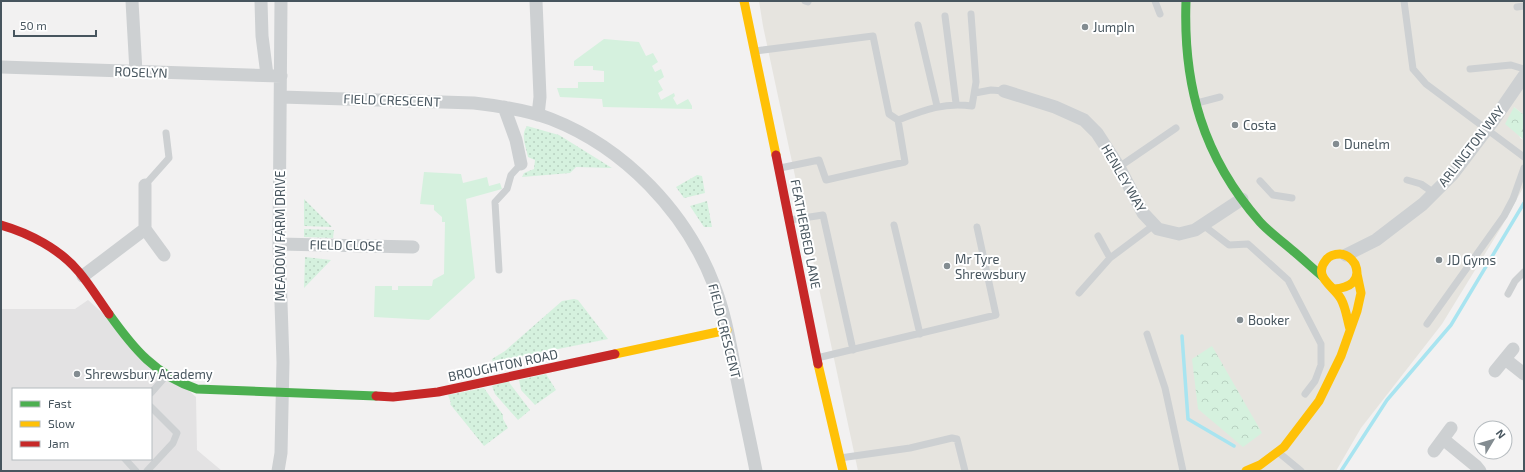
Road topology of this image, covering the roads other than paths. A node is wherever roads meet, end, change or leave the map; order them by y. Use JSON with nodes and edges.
{"nodes":[{"id":1,"x":132,"y":1,"type":"edge"},
{"id":2,"x":261,"y":1,"type":"edge"},
{"id":3,"x":281,"y":1,"type":"edge"},
{"id":4,"x":536,"y":1,"type":"edge"},
{"id":5,"x":744,"y":1,"type":"edge"},
{"id":6,"x":1155,"y":1,"type":"edge"},
{"id":7,"x":1186,"y":1,"type":"edge"},
{"id":8,"x":1404,"y":1,"type":"edge"},
{"id":9,"x":971,"y":14,"type":"dead end"},
{"id":10,"x":1160,"y":14,"type":"dead end"},
{"id":11,"x":946,"y":16,"type":"dead end"},
{"id":12,"x":918,"y":25,"type":"dead end"},
{"id":13,"x":755,"y":51,"type":"junction"},
{"id":14,"x":1,"y":67,"type":"edge"},
{"id":15,"x":1470,"y":69,"type":"dead end"},
{"id":16,"x":1524,"y":69,"type":"edge"},
{"id":17,"x":136,"y":72,"type":"junction"},
{"id":18,"x":267,"y":75,"type":"junction"},
{"id":19,"x":281,"y":76,"type":"junction"},
{"id":20,"x":1524,"y":76,"type":"edge"},
{"id":21,"x":1004,"y":91,"type":"joint"},
{"id":22,"x":975,"y":93,"type":"junction"},
{"id":23,"x":280,"y":97,"type":"junction"},
{"id":24,"x":1220,"y":97,"type":"dead end"},
{"id":25,"x":956,"y":103,"type":"junction"},
{"id":26,"x":1194,"y":104,"type":"junction"},
{"id":27,"x":937,"y":106,"type":"junction"},
{"id":28,"x":504,"y":107,"type":"junction"},
{"id":29,"x":534,"y":114,"type":"junction"},
{"id":30,"x":898,"y":120,"type":"junction"},
{"id":31,"x":1176,"y":128,"type":"dead end"},
{"id":32,"x":512,"y":129,"type":"junction"},
{"id":33,"x":1486,"y":130,"type":"junction"},
{"id":34,"x":166,"y":133,"type":"dead end"},
{"id":35,"x":1524,"y":157,"type":"edge"},
{"id":36,"x":521,"y":164,"type":"joint"},
{"id":37,"x":1119,"y":167,"type":"junction"},
{"id":38,"x":780,"y":168,"type":"junction"},
{"id":39,"x":1524,"y":168,"type":"edge"},
{"id":40,"x":1408,"y":180,"type":"dead end"},
{"id":41,"x":1260,"y":181,"type":"dead end"},
{"id":42,"x":145,"y":185,"type":"joint"},
{"id":43,"x":1434,"y":193,"type":"junction"},
{"id":44,"x":1292,"y":198,"type":"dead end"},
{"id":45,"x":1242,"y":199,"type":"junction"},
{"id":46,"x":790,"y":220,"type":"junction"},
{"id":47,"x":1,"y":225,"type":"edge"},
{"id":48,"x":894,"y":225,"type":"dead end"},
{"id":49,"x":1154,"y":225,"type":"junction"},
{"id":50,"x":1203,"y":225,"type":"junction"},
{"id":51,"x":977,"y":227,"type":"dead end"},
{"id":52,"x":145,"y":229,"type":"junction"},
{"id":53,"x":1098,"y":236,"type":"dead end"},
{"id":54,"x":1376,"y":240,"type":"junction"},
{"id":55,"x":279,"y":244,"type":"junction"},
{"id":56,"x":413,"y":247,"type":"dead end"},
{"id":57,"x":1288,"y":247,"type":"junction"},
{"id":58,"x":164,"y":255,"type":"dead end"},
{"id":59,"x":1346,"y":255,"type":"junction"},
{"id":60,"x":1110,"y":258,"type":"junction"},
{"id":61,"x":1328,"y":258,"type":"junction"},
{"id":62,"x":499,"y":270,"type":"dead end"},
{"id":63,"x":1357,"y":270,"type":"junction"},
{"id":64,"x":1524,"y":272,"type":"edge"},
{"id":65,"x":83,"y":276,"type":"junction"},
{"id":66,"x":1322,"y":276,"type":"junction"},
{"id":67,"x":1334,"y":289,"type":"junction"},
{"id":68,"x":1079,"y":293,"type":"dead end"},
{"id":69,"x":1508,"y":294,"type":"dead end"},
{"id":70,"x":1427,"y":324,"type":"dead end"},
{"id":71,"x":1350,"y":329,"type":"junction"},
{"id":72,"x":727,"y":330,"type":"junction"},
{"id":73,"x":920,"y":334,"type":"junction"},
{"id":74,"x":1148,"y":334,"type":"dead end"},
{"id":75,"x":853,"y":350,"type":"junction"},
{"id":76,"x":817,"y":358,"type":"junction"},
{"id":77,"x":1495,"y":371,"type":"dead end"},
{"id":78,"x":1524,"y":374,"type":"edge"},
{"id":79,"x":166,"y":377,"type":"junction"},
{"id":80,"x":152,"y":392,"type":"edge"},
{"id":81,"x":281,"y":392,"type":"junction"},
{"id":82,"x":1305,"y":394,"type":"dead end"},
{"id":83,"x":152,"y":408,"type":"edge"},
{"id":84,"x":1451,"y":428,"type":"dead end"},
{"id":85,"x":1443,"y":439,"type":"junction"},
{"id":86,"x":1434,"y":451,"type":"dead end"},
{"id":87,"x":1277,"y":452,"type":"junction"},
{"id":88,"x":840,"y":458,"type":"junction"},
{"id":89,"x":126,"y":460,"type":"edge"},
{"id":90,"x":136,"y":471,"type":"edge"},
{"id":91,"x":147,"y":471,"type":"edge"},
{"id":92,"x":278,"y":471,"type":"edge"},
{"id":93,"x":756,"y":471,"type":"edge"},
{"id":94,"x":843,"y":471,"type":"edge"},
{"id":95,"x":965,"y":471,"type":"edge"},
{"id":96,"x":1183,"y":471,"type":"edge"},
{"id":97,"x":1246,"y":471,"type":"edge"},
{"id":98,"x":1301,"y":471,"type":"edge"},
{"id":99,"x":1480,"y":471,"type":"edge"}],
"edges":[{"from":1,"to":17,"type":"street"},
{"from":2,"to":18,"type":"street"},
{"from":3,"to":19,"type":"street","name":"MEADOW FARM DRIVE"},
{"from":4,"to":29,"type":"street"},
{"from":5,"to":13,"type":"street","name":"FEATHERBED LANE"},
{"from":6,"to":10,"type":"lane"},
{"from":7,"to":26,"type":"street","name":"ARLINGTON WAY"},
{"from":8,"to":33,"type":"lane"},
{"from":9,"to":22,"type":"lane"},
{"from":11,"to":25,"type":"lane"},
{"from":12,"to":27,"type":"lane"},
{"from":13,"to":30,"type":"lane"},
{"from":13,"to":38,"type":"street","name":"FEATHERBED LANE"},
{"from":14,"to":17,"type":"street","name":"ROSELYN"},
{"from":15,"to":16,"type":"lane"},
{"from":17,"to":18,"type":"street","name":"ROSELYN"},
{"from":18,"to":19,"type":"street","name":"ROSELYN"},
{"from":19,"to":23,"type":"street","name":"MEADOW FARM DRIVE"},
{"from":20,"to":33,"type":"street","name":"ARLINGTON WAY"},
{"from":21,"to":22,"type":"lane"},
{"from":21,"to":37,"type":"street","name":"HENLEY WAY"},
{"from":22,"to":25,"type":"lane"},
{"from":23,"to":28,"type":"street","name":"FIELD CRESCENT"},
{"from":23,"to":55,"type":"street","name":"MEADOW FARM DRIVE"},
{"from":24,"to":26,"type":"lane"},
{"from":25,"to":27,"type":"lane"},
{"from":26,"to":45,"type":"street","name":"ARLINGTON WAY"},
{"from":27,"to":30,"type":"lane"},
{"from":28,"to":29,"type":"street","name":"FIELD CRESCENT"},
{"from":28,"to":32,"type":"street"},
{"from":29,"to":32,"type":"street"},
{"from":29,"to":72,"type":"street","name":"FIELD CRESCENT"},
{"from":30,"to":38,"type":"lane"},
{"from":31,"to":37,"type":"lane"},
{"from":32,"to":36,"type":"street"},
{"from":33,"to":35,"type":"lane"},
{"from":33,"to":43,"type":"street","name":"ARLINGTON WAY"},
{"from":34,"to":42,"type":"lane"},
{"from":36,"to":62,"type":"lane"},
{"from":37,"to":49,"type":"street","name":"HENLEY WAY"},
{"from":38,"to":46,"type":"street","name":"FEATHERBED LANE"},
{"from":39,"to":70,"type":"lane"},
{"from":40,"to":43,"type":"lane"},
{"from":41,"to":44,"type":"lane"},
{"from":42,"to":52,"type":"street"},
{"from":43,"to":54,"type":"street","name":"ARLINGTON WAY"},
{"from":45,"to":50,"type":"street","name":"HENLEY WAY"},
{"from":45,"to":57,"type":"street","name":"ARLINGTON WAY"},
{"from":46,"to":75,"type":"lane"},
{"from":46,"to":76,"type":"street","name":"FEATHERBED LANE"},
{"from":47,"to":65,"type":"street","name":"BROUGHTON ROAD"},
{"from":48,"to":73,"type":"lane"},
{"from":49,"to":50,"type":"street","name":"HENLEY WAY"},
{"from":49,"to":60,"type":"lane"},
{"from":50,"to":82,"type":"lane"},
{"from":51,"to":73,"type":"lane"},
{"from":52,"to":58,"type":"street"},
{"from":52,"to":65,"type":"street"},
{"from":53,"to":60,"type":"lane"},
{"from":54,"to":59,"type":"street","name":"ARLINGTON WAY"},
{"from":54,"to":63,"type":"street","name":"ARLINGTON WAY"},
{"from":55,"to":56,"type":"street","name":"FIELD CLOSE"},
{"from":55,"to":81,"type":"street","name":"MEADOW FARM DRIVE"},
{"from":57,"to":61,"type":"street","name":"ARLINGTON WAY"},
{"from":57,"to":66,"type":"street","name":"ARLINGTON WAY"},
{"from":59,"to":61,"type":"street","name":"ARLINGTON WAY"},
{"from":59,"to":63,"type":"street"},
{"from":60,"to":68,"type":"lane"},
{"from":61,"to":66,"type":"street"},
{"from":63,"to":67,"type":"street","name":"ARLINGTON WAY"},
{"from":63,"to":71,"type":"street"},
{"from":64,"to":69,"type":"lane"},
{"from":65,"to":79,"type":"street","name":"BROUGHTON ROAD"},
{"from":66,"to":67,"type":"street","name":"ARLINGTON WAY"},
{"from":67,"to":71,"type":"street","name":"ARLINGTON WAY"},
{"from":71,"to":87,"type":"street"},
{"from":72,"to":81,"type":"street","name":"BROUGHTON ROAD"},
{"from":72,"to":93,"type":"street","name":"FIELD CRESCENT"},
{"from":73,"to":75,"type":"lane"},
{"from":74,"to":96,"type":"lane"},
{"from":75,"to":76,"type":"lane"},
{"from":76,"to":88,"type":"street","name":"FEATHERBED LANE"},
{"from":77,"to":78,"type":"street"},
{"from":79,"to":80,"type":"lane"},
{"from":79,"to":81,"type":"street","name":"BROUGHTON ROAD"},
{"from":81,"to":92,"type":"street","name":"MEADOW FARM DRIVE"},
{"from":83,"to":91,"type":"lane"},
{"from":84,"to":85,"type":"street"},
{"from":85,"to":86,"type":"street"},
{"from":85,"to":99,"type":"street"},
{"from":87,"to":97,"type":"street"},
{"from":87,"to":98,"type":"lane"},
{"from":88,"to":94,"type":"street","name":"FEATHERBED LANE"},
{"from":88,"to":95,"type":"lane"},
{"from":89,"to":90,"type":"lane"}]}
